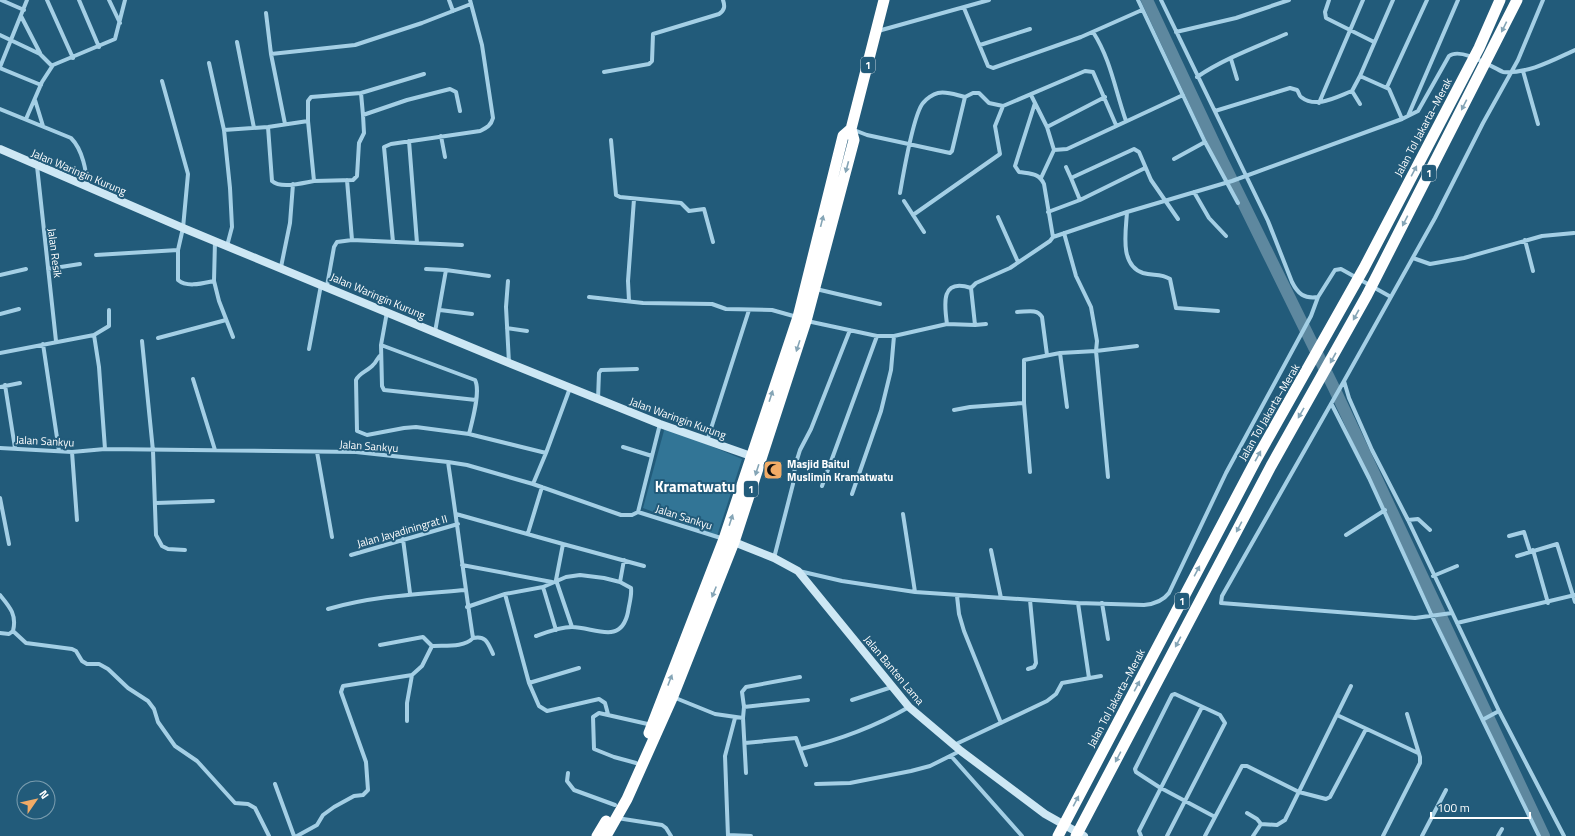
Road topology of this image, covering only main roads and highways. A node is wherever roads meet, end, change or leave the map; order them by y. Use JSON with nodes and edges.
{"nodes":[{"id":1,"x":884,"y":0,"type":"edge"},
{"id":2,"x":1500,"y":0,"type":"edge"},
{"id":3,"x":1517,"y":0,"type":"edge"},
{"id":4,"x":851,"y":129,"type":"junction"},
{"id":5,"x":802,"y":319,"type":"junction"},
{"id":6,"x":729,"y":540,"type":"junction"},
{"id":7,"x":598,"y":836,"type":"edge"},
{"id":8,"x":606,"y":836,"type":"edge"},
{"id":9,"x":1058,"y":836,"type":"edge"},
{"id":10,"x":1076,"y":836,"type":"edge"}],
"edges":[{"from":1,"to":4,"type":"highway","number":"1"},
{"from":9,"to":2,"type":"highway","name":"Jalan Tol Jakarta–Merak","number":"1","one_way":true},
{"from":3,"to":10,"type":"highway","number":"1","one_way":true},
{"from":4,"to":5,"type":"highway","number":"1","one_way":true},
{"from":5,"to":4,"type":"highway","number":"1","one_way":true},
{"from":5,"to":6,"type":"highway","number":"1","one_way":true},
{"from":6,"to":5,"type":"highway","number":"1","one_way":true},
{"from":7,"to":6,"type":"highway","number":"1","one_way":true},
{"from":6,"to":8,"type":"highway","number":"1","one_way":true}]}
